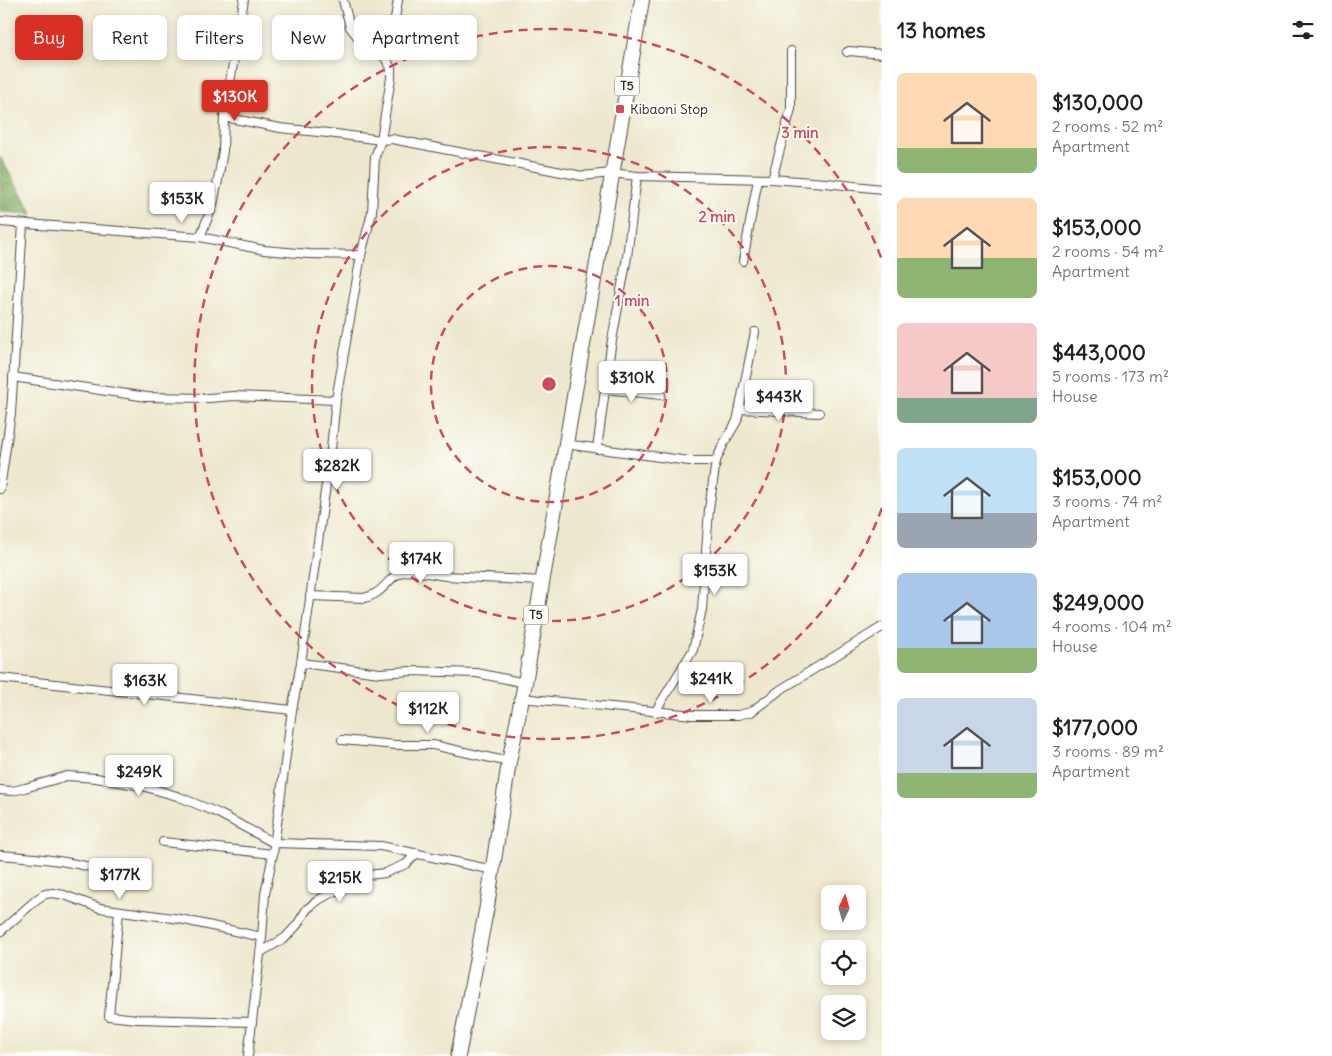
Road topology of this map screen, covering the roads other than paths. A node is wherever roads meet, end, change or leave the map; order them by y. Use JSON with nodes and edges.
{"nodes":[{"id":1,"x":244,"y":0,"type":"edge"},
{"id":2,"x":343,"y":0,"type":"edge"},
{"id":3,"x":398,"y":0,"type":"edge"},
{"id":4,"x":642,"y":0,"type":"edge"},
{"id":5,"x":791,"y":51,"type":"dead end"},
{"id":6,"x":848,"y":52,"type":"dead end"},
{"id":7,"x":882,"y":54,"type":"edge"},
{"id":8,"x":388,"y":61,"type":"junction"},
{"id":9,"x":224,"y":117,"type":"junction"},
{"id":10,"x":381,"y":140,"type":"junction"},
{"id":11,"x":612,"y":173,"type":"junction"},
{"id":12,"x":637,"y":176,"type":"junction"},
{"id":13,"x":758,"y":178,"type":"junction"},
{"id":14,"x":772,"y":179,"type":"junction"},
{"id":15,"x":882,"y":189,"type":"edge"},
{"id":16,"x":0,"y":222,"type":"edge"},
{"id":17,"x":23,"y":224,"type":"junction"},
{"id":18,"x":200,"y":237,"type":"junction"},
{"id":19,"x":361,"y":255,"type":"junction"},
{"id":20,"x":744,"y":261,"type":"dead end"},
{"id":21,"x":755,"y":332,"type":"dead end"},
{"id":22,"x":14,"y":377,"type":"junction"},
{"id":23,"x":605,"y":389,"type":"junction"},
{"id":24,"x":661,"y":395,"type":"dead end"},
{"id":25,"x":336,"y":400,"type":"junction"},
{"id":26,"x":741,"y":408,"type":"junction"},
{"id":27,"x":819,"y":413,"type":"dead end"},
{"id":28,"x":566,"y":444,"type":"junction"},
{"id":29,"x":597,"y":448,"type":"junction"},
{"id":30,"x":716,"y":461,"type":"junction"},
{"id":31,"x":0,"y":488,"type":"edge"},
{"id":32,"x":542,"y":581,"type":"junction"},
{"id":33,"x":310,"y":596,"type":"junction"},
{"id":34,"x":882,"y":627,"type":"edge"},
{"id":35,"x":300,"y":663,"type":"junction"},
{"id":36,"x":0,"y":678,"type":"edge"},
{"id":37,"x":525,"y":683,"type":"junction"},
{"id":38,"x":521,"y":698,"type":"junction"},
{"id":39,"x":292,"y":710,"type":"junction"},
{"id":40,"x":655,"y":712,"type":"junction"},
{"id":41,"x":342,"y":740,"type":"dead end"},
{"id":42,"x":510,"y":762,"type":"junction"},
{"id":43,"x":0,"y":790,"type":"edge"},
{"id":44,"x":163,"y":842,"type":"dead end"},
{"id":45,"x":274,"y":843,"type":"junction"},
{"id":46,"x":417,"y":853,"type":"junction"},
{"id":47,"x":273,"y":854,"type":"junction"},
{"id":48,"x":0,"y":856,"type":"edge"},
{"id":49,"x":492,"y":870,"type":"junction"},
{"id":50,"x":121,"y":876,"type":"dead end"},
{"id":51,"x":119,"y":911,"type":"junction"},
{"id":52,"x":0,"y":932,"type":"edge"},
{"id":53,"x":262,"y":937,"type":"junction"},
{"id":54,"x":261,"y":952,"type":"junction"},
{"id":55,"x":252,"y":1022,"type":"junction"},
{"id":56,"x":248,"y":1056,"type":"edge"},
{"id":57,"x":458,"y":1056,"type":"edge"}],
"edges":[{"from":1,"to":9,"type":"street"},
{"from":2,"to":8,"type":"street"},
{"from":3,"to":8,"type":"street"},
{"from":4,"to":11,"type":"highway","number":"T5"},
{"from":5,"to":14,"type":"street"},
{"from":6,"to":7,"type":"street"},
{"from":8,"to":10,"type":"street"},
{"from":9,"to":10,"type":"street"},
{"from":9,"to":18,"type":"street"},
{"from":10,"to":11,"type":"street"},
{"from":10,"to":19,"type":"street"},
{"from":11,"to":12,"type":"street"},
{"from":11,"to":28,"type":"highway","number":"T5"},
{"from":12,"to":13,"type":"street"},
{"from":12,"to":23,"type":"street"},
{"from":13,"to":14,"type":"street"},
{"from":13,"to":20,"type":"street"},
{"from":14,"to":15,"type":"street"},
{"from":16,"to":17,"type":"street"},
{"from":17,"to":18,"type":"street"},
{"from":17,"to":22,"type":"street"},
{"from":18,"to":19,"type":"street"},
{"from":19,"to":25,"type":"street"},
{"from":21,"to":26,"type":"street"},
{"from":22,"to":25,"type":"street"},
{"from":22,"to":31,"type":"street"},
{"from":23,"to":24,"type":"street"},
{"from":23,"to":29,"type":"street"},
{"from":25,"to":33,"type":"street"},
{"from":26,"to":27,"type":"street"},
{"from":26,"to":30,"type":"street"},
{"from":28,"to":29,"type":"street"},
{"from":28,"to":32,"type":"highway","number":"T5"},
{"from":29,"to":30,"type":"street"},
{"from":30,"to":40,"type":"street"},
{"from":32,"to":33,"type":"street"},
{"from":32,"to":37,"type":"highway","number":"T5"},
{"from":33,"to":35,"type":"street"},
{"from":34,"to":40,"type":"street"},
{"from":35,"to":37,"type":"street"},
{"from":35,"to":39,"type":"street"},
{"from":36,"to":39,"type":"street"},
{"from":37,"to":38,"type":"highway","number":"T5"},
{"from":38,"to":40,"type":"street"},
{"from":38,"to":42,"type":"highway","number":"T5"},
{"from":39,"to":45,"type":"street"},
{"from":41,"to":42,"type":"street"},
{"from":42,"to":49,"type":"highway","number":"T5"},
{"from":43,"to":45,"type":"street"},
{"from":44,"to":47,"type":"street"},
{"from":45,"to":46,"type":"street"},
{"from":45,"to":47,"type":"street"},
{"from":46,"to":49,"type":"street"},
{"from":46,"to":54,"type":"street"},
{"from":47,"to":53,"type":"street"},
{"from":48,"to":50,"type":"street"},
{"from":49,"to":57,"type":"highway","number":"T5"},
{"from":51,"to":52,"type":"street"},
{"from":51,"to":53,"type":"street"},
{"from":51,"to":55,"type":"street"},
{"from":53,"to":54,"type":"street"},
{"from":54,"to":55,"type":"street"},
{"from":55,"to":56,"type":"street"}]}
